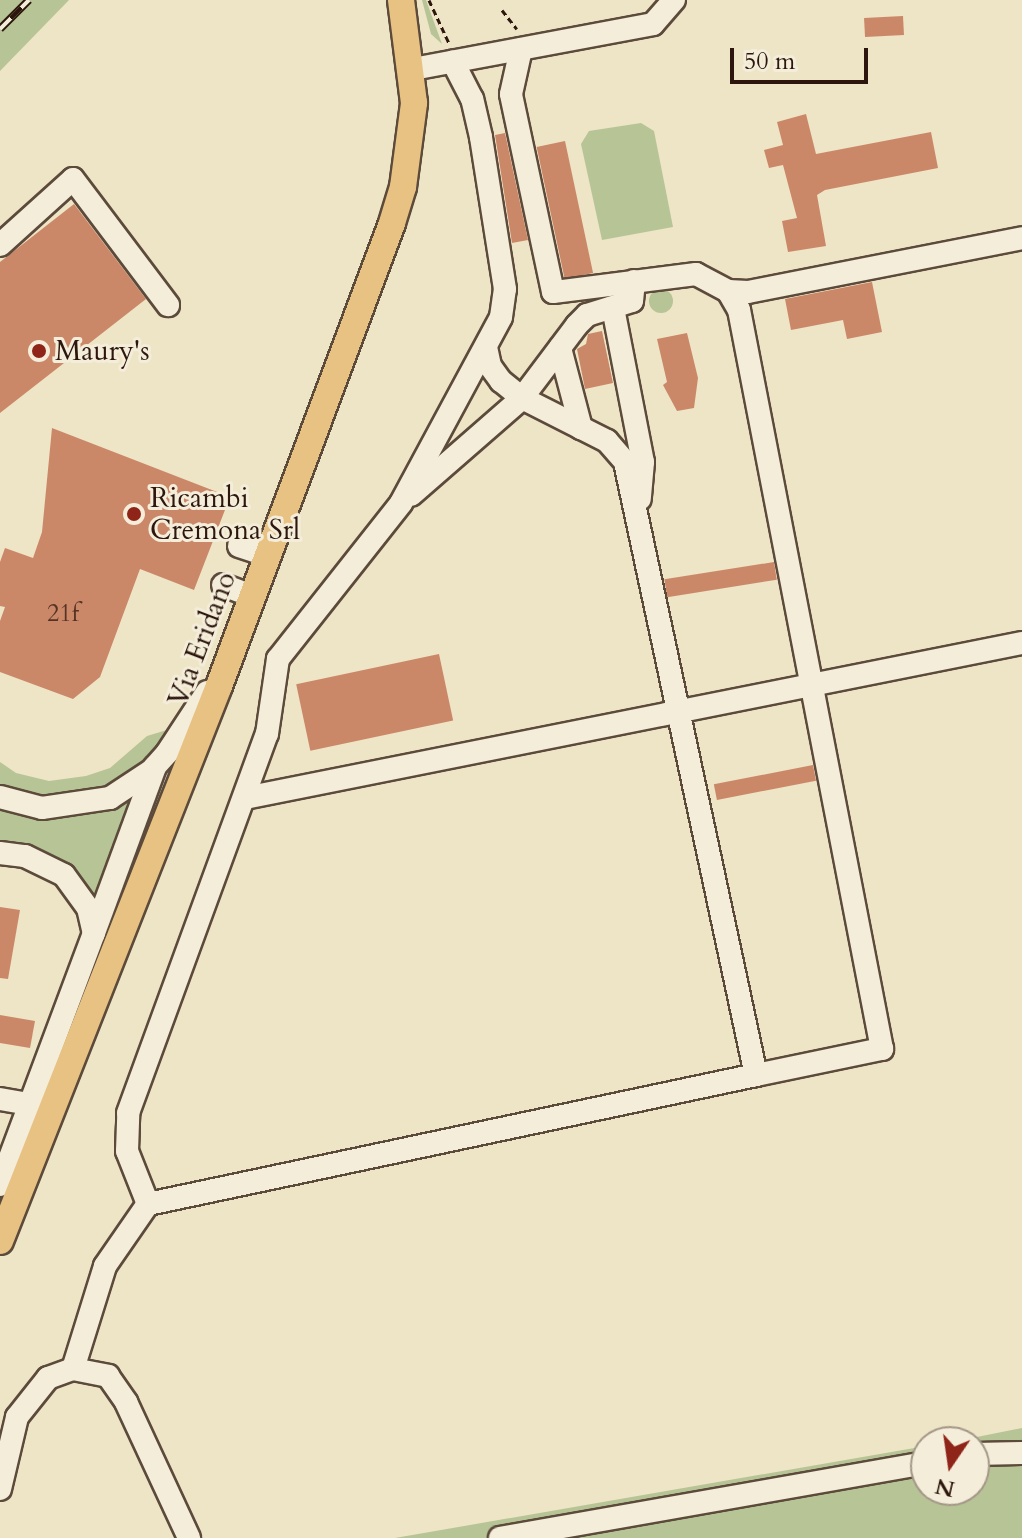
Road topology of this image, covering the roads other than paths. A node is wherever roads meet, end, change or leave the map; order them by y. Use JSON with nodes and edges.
{"nodes":[{"id":1,"x":401,"y":0,"type":"edge"},
{"id":2,"x":674,"y":0,"type":"edge"},
{"id":3,"x":521,"y":49,"type":"junction"},
{"id":4,"x":453,"y":62,"type":"junction"},
{"id":5,"x":413,"y":69,"type":"junction"},
{"id":6,"x":1022,"y":238,"type":"edge"},
{"id":7,"x":0,"y":245,"type":"edge"},
{"id":8,"x":634,"y":281,"type":"junction"},
{"id":9,"x":728,"y":291,"type":"junction"},
{"id":10,"x":168,"y":305,"type":"dead end"},
{"id":11,"x":613,"y":308,"type":"junction"},
{"id":12,"x":486,"y":347,"type":"junction"},
{"id":13,"x":560,"y":348,"type":"junction"},
{"id":14,"x":522,"y":398,"type":"junction"},
{"id":15,"x":581,"y":428,"type":"junction"},
{"id":16,"x":314,"y":439,"type":"junction"},
{"id":17,"x":281,"y":481,"type":"dead end"},
{"id":18,"x":401,"y":503,"type":"junction"},
{"id":19,"x":637,"y":532,"type":"junction"},
{"id":20,"x":1022,"y":643,"type":"edge"},
{"id":21,"x":234,"y":645,"type":"junction"},
{"id":22,"x":815,"y":684,"type":"junction"},
{"id":23,"x":677,"y":712,"type":"junction"},
{"id":24,"x":156,"y":766,"type":"junction"},
{"id":25,"x":0,"y":797,"type":"edge"},
{"id":26,"x":245,"y":798,"type":"junction"},
{"id":27,"x":0,"y":853,"type":"edge"},
{"id":28,"x":94,"y":933,"type":"junction"},
{"id":29,"x":756,"y":1075,"type":"junction"},
{"id":30,"x":0,"y":1099,"type":"edge"},
{"id":31,"x":29,"y":1104,"type":"junction"},
{"id":32,"x":0,"y":1185,"type":"edge"},
{"id":33,"x":148,"y":1204,"type":"junction"},
{"id":34,"x":0,"y":1241,"type":"edge"},
{"id":35,"x":73,"y":1369,"type":"junction"},
{"id":36,"x":1022,"y":1453,"type":"edge"},
{"id":37,"x":990,"y":1454,"type":"edge"},
{"id":38,"x":910,"y":1466,"type":"edge"},
{"id":39,"x":0,"y":1489,"type":"edge"},
{"id":40,"x":189,"y":1538,"type":"edge"},
{"id":41,"x":500,"y":1538,"type":"edge"}],
"edges":[{"from":1,"to":5,"type":"main road","name":"Via Eridano"},
{"from":2,"to":3,"type":"street"},
{"from":3,"to":4,"type":"street"},
{"from":3,"to":8,"type":"street"},
{"from":4,"to":5,"type":"street"},
{"from":4,"to":12,"type":"street"},
{"from":5,"to":16,"type":"main road","name":"Via Eridano"},
{"from":6,"to":9,"type":"street"},
{"from":7,"to":10,"type":"street"},
{"from":8,"to":9,"type":"street"},
{"from":8,"to":11,"type":"street"},
{"from":9,"to":22,"type":"street"},
{"from":11,"to":13,"type":"street"},
{"from":11,"to":19,"type":"street"},
{"from":12,"to":14,"type":"street"},
{"from":12,"to":18,"type":"street"},
{"from":13,"to":14,"type":"street"},
{"from":13,"to":15,"type":"street"},
{"from":14,"to":15,"type":"street"},
{"from":14,"to":18,"type":"street"},
{"from":15,"to":19,"type":"street"},
{"from":16,"to":17,"type":"street"},
{"from":16,"to":21,"type":"main road","name":"Via Eridano"},
{"from":18,"to":26,"type":"street"},
{"from":19,"to":23,"type":"street"},
{"from":20,"to":22,"type":"street"},
{"from":21,"to":24,"type":"street"},
{"from":21,"to":34,"type":"main road","name":"Via Eridano"},
{"from":22,"to":23,"type":"street"},
{"from":22,"to":29,"type":"street"},
{"from":23,"to":26,"type":"street"},
{"from":23,"to":29,"type":"street"},
{"from":24,"to":25,"type":"street"},
{"from":24,"to":28,"type":"street"},
{"from":26,"to":33,"type":"street"},
{"from":27,"to":28,"type":"street"},
{"from":28,"to":31,"type":"street"},
{"from":29,"to":33,"type":"street"},
{"from":30,"to":31,"type":"street"},
{"from":31,"to":32,"type":"street"},
{"from":33,"to":35,"type":"street"},
{"from":35,"to":39,"type":"street"},
{"from":35,"to":40,"type":"street"},
{"from":36,"to":37,"type":"street"},
{"from":38,"to":41,"type":"street"}]}
